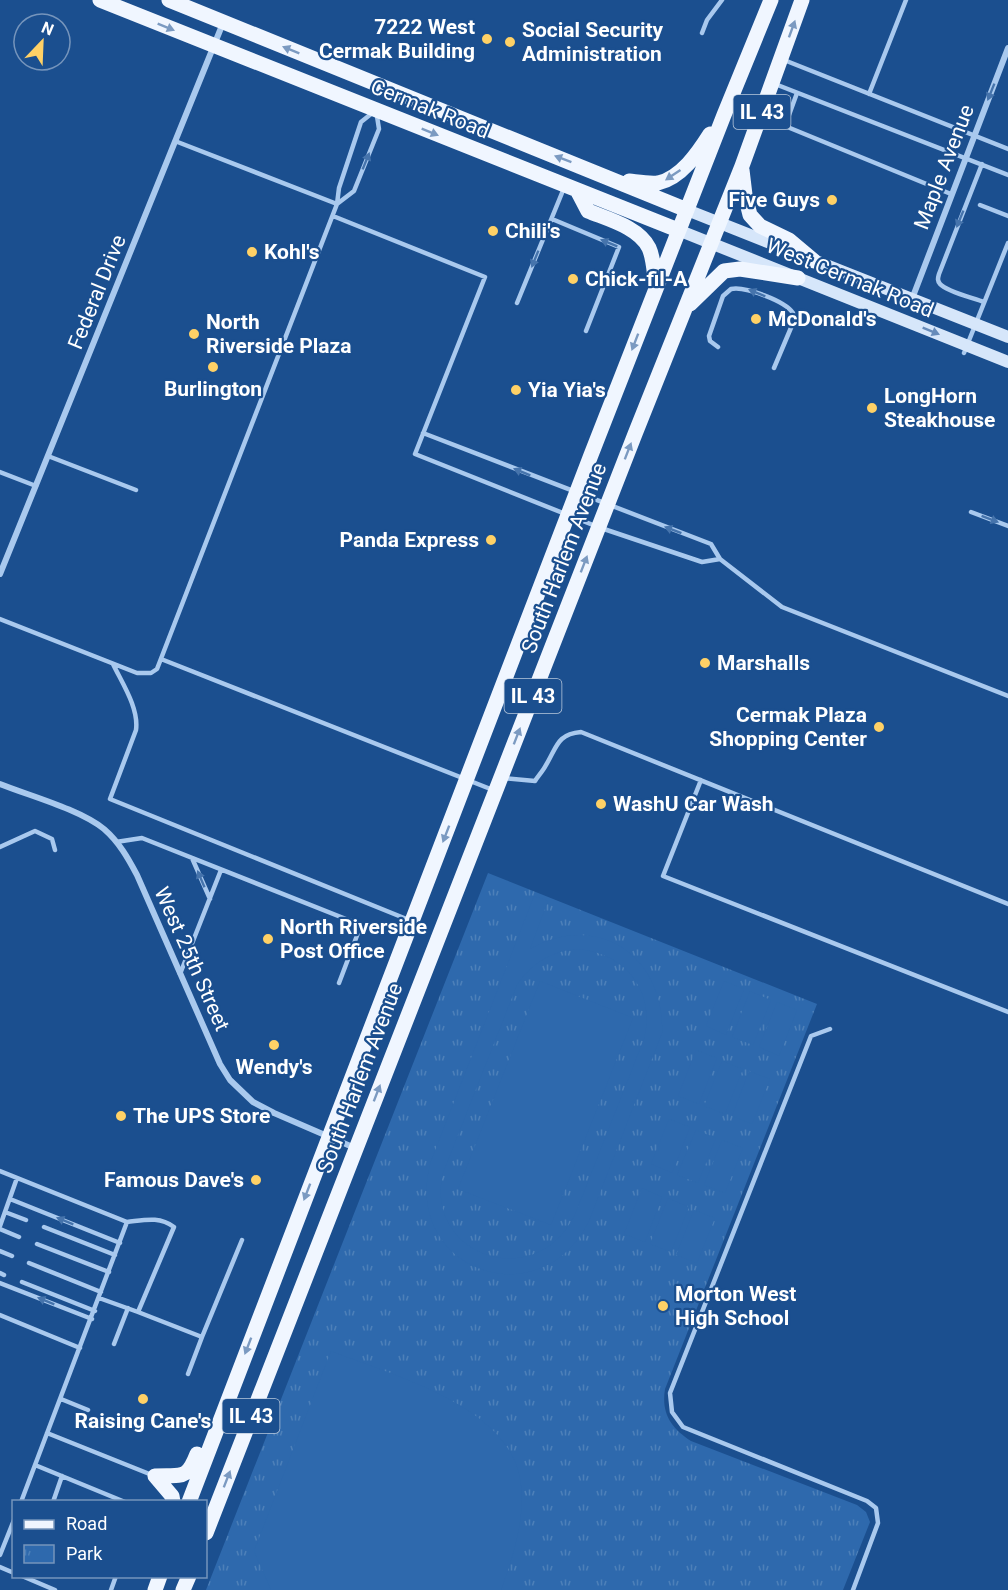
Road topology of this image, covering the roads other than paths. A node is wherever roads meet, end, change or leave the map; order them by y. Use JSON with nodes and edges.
{"nodes":[{"id":1,"x":100,"y":0,"type":"edge"},
{"id":2,"x":169,"y":0,"type":"edge"},
{"id":3,"x":722,"y":0,"type":"edge"},
{"id":4,"x":771,"y":0,"type":"edge"},
{"id":5,"x":802,"y":0,"type":"edge"},
{"id":6,"x":906,"y":0,"type":"edge"},
{"id":7,"x":223,"y":22,"type":"junction"},
{"id":8,"x":702,"y":33,"type":"dead end"},
{"id":9,"x":214,"y":46,"type":"junction"},
{"id":10,"x":1008,"y":48,"type":"edge"},
{"id":11,"x":781,"y":59,"type":"junction"},
{"id":12,"x":772,"y":83,"type":"junction"},
{"id":13,"x":797,"y":93,"type":"junction"},
{"id":14,"x":869,"y":94,"type":"junction"},
{"id":15,"x":376,"y":110,"type":"junction"},
{"id":16,"x":724,"y":114,"type":"junction"},
{"id":17,"x":973,"y":135,"type":"junction"},
{"id":18,"x":175,"y":141,"type":"junction"},
{"id":19,"x":1008,"y":150,"type":"edge"},
{"id":20,"x":965,"y":157,"type":"junction"},
{"id":21,"x":982,"y":164,"type":"junction"},
{"id":22,"x":742,"y":166,"type":"junction"},
{"id":23,"x":1008,"y":175,"type":"edge"},
{"id":24,"x":607,"y":177,"type":"junction"},
{"id":25,"x":571,"y":188,"type":"junction"},
{"id":26,"x":951,"y":194,"type":"junction"},
{"id":27,"x":337,"y":204,"type":"junction"},
{"id":28,"x":980,"y":205,"type":"dead end"},
{"id":29,"x":687,"y":210,"type":"junction"},
{"id":30,"x":333,"y":216,"type":"junction"},
{"id":31,"x":1008,"y":216,"type":"edge"},
{"id":32,"x":552,"y":219,"type":"junction"},
{"id":33,"x":719,"y":223,"type":"junction"},
{"id":34,"x":678,"y":230,"type":"junction"},
{"id":35,"x":1008,"y":243,"type":"edge"},
{"id":36,"x":711,"y":244,"type":"junction"},
{"id":37,"x":814,"y":261,"type":"junction"},
{"id":38,"x":798,"y":278,"type":"junction"},
{"id":39,"x":656,"y":288,"type":"junction"},
{"id":40,"x":912,"y":299,"type":"junction"},
{"id":41,"x":984,"y":302,"type":"junction"},
{"id":42,"x":517,"y":303,"type":"dead end"},
{"id":43,"x":684,"y":311,"type":"junction"},
{"id":44,"x":975,"y":324,"type":"junction"},
{"id":45,"x":586,"y":331,"type":"dead end"},
{"id":46,"x":1008,"y":337,"type":"edge"},
{"id":47,"x":718,"y":347,"type":"dead end"},
{"id":48,"x":965,"y":349,"type":"junction"},
{"id":49,"x":1008,"y":362,"type":"edge"},
{"id":50,"x":774,"y":368,"type":"dead end"},
{"id":51,"x":423,"y":433,"type":"junction"},
{"id":52,"x":48,"y":456,"type":"junction"},
{"id":53,"x":0,"y":472,"type":"edge"},
{"id":54,"x":36,"y":486,"type":"junction"},
{"id":55,"x":136,"y":490,"type":"dead end"},
{"id":56,"x":576,"y":494,"type":"junction"},
{"id":57,"x":607,"y":506,"type":"junction"},
{"id":58,"x":972,"y":512,"type":"dead end"},
{"id":59,"x":568,"y":515,"type":"junction"},
{"id":60,"x":1008,"y":526,"type":"edge"},
{"id":61,"x":598,"y":527,"type":"junction"},
{"id":62,"x":720,"y":559,"type":"junction"},
{"id":63,"x":0,"y":574,"type":"edge"},
{"id":64,"x":0,"y":619,"type":"edge"},
{"id":65,"x":161,"y":659,"type":"junction"},
{"id":66,"x":113,"y":664,"type":"junction"},
{"id":67,"x":1008,"y":696,"type":"edge"},
{"id":68,"x":467,"y":779,"type":"junction"},
{"id":69,"x":701,"y":780,"type":"junction"},
{"id":70,"x":0,"y":783,"type":"edge"},
{"id":71,"x":498,"y":784,"type":"junction"},
{"id":72,"x":116,"y":842,"type":"junction"},
{"id":73,"x":0,"y":847,"type":"edge"},
{"id":74,"x":55,"y":850,"type":"dead end"},
{"id":75,"x":192,"y":858,"type":"junction"},
{"id":76,"x":221,"y":870,"type":"junction"},
{"id":77,"x":210,"y":899,"type":"junction"},
{"id":78,"x":1008,"y":904,"type":"edge"},
{"id":79,"x":412,"y":921,"type":"junction"},
{"id":80,"x":180,"y":974,"type":"junction"},
{"id":81,"x":339,"y":983,"type":"dead end"},
{"id":82,"x":1008,"y":1012,"type":"edge"},
{"id":83,"x":830,"y":1029,"type":"dead end"},
{"id":84,"x":328,"y":1137,"type":"junction"},
{"id":85,"x":355,"y":1148,"type":"junction"},
{"id":86,"x":0,"y":1171,"type":"edge"},
{"id":87,"x":17,"y":1178,"type":"junction"},
{"id":88,"x":10,"y":1199,"type":"junction"},
{"id":89,"x":5,"y":1212,"type":"junction"},
{"id":90,"x":26,"y":1220,"type":"dead end"},
{"id":91,"x":128,"y":1222,"type":"junction"},
{"id":92,"x":44,"y":1227,"type":"dead end"},
{"id":93,"x":0,"y":1228,"type":"edge"},
{"id":94,"x":19,"y":1237,"type":"dead end"},
{"id":95,"x":242,"y":1240,"type":"dead end"},
{"id":96,"x":120,"y":1243,"type":"junction"},
{"id":97,"x":37,"y":1244,"type":"dead end"},
{"id":98,"x":0,"y":1251,"type":"edge"},
{"id":99,"x":115,"y":1255,"type":"junction"},
{"id":100,"x":12,"y":1256,"type":"dead end"},
{"id":101,"x":29,"y":1263,"type":"dead end"},
{"id":102,"x":109,"y":1272,"type":"junction"},
{"id":103,"x":22,"y":1282,"type":"dead end"},
{"id":104,"x":0,"y":1283,"type":"edge"},
{"id":105,"x":100,"y":1295,"type":"junction"},
{"id":106,"x":128,"y":1308,"type":"junction"},
{"id":107,"x":95,"y":1311,"type":"junction"},
{"id":108,"x":138,"y":1312,"type":"junction"},
{"id":109,"x":0,"y":1315,"type":"edge"},
{"id":110,"x":92,"y":1319,"type":"junction"},
{"id":111,"x":202,"y":1336,"type":"junction"},
{"id":112,"x":114,"y":1344,"type":"dead end"},
{"id":113,"x":80,"y":1348,"type":"junction"},
{"id":114,"x":188,"y":1374,"type":"dead end"},
{"id":115,"x":61,"y":1399,"type":"junction"},
{"id":116,"x":228,"y":1400,"type":"junction"},
{"id":117,"x":88,"y":1410,"type":"dead end"},
{"id":118,"x":47,"y":1433,"type":"junction"},
{"id":119,"x":35,"y":1465,"type":"junction"},
{"id":120,"x":62,"y":1476,"type":"junction"},
{"id":121,"x":155,"y":1476,"type":"junction"},
{"id":122,"x":22,"y":1500,"type":"edge"},
{"id":123,"x":53,"y":1500,"type":"edge"},
{"id":124,"x":120,"y":1500,"type":"edge"},
{"id":125,"x":173,"y":1500,"type":"edge"},
{"id":126,"x":190,"y":1500,"type":"edge"},
{"id":127,"x":12,"y":1525,"type":"edge"},
{"id":128,"x":207,"y":1530,"type":"edge"},
{"id":129,"x":0,"y":1555,"type":"edge"},
{"id":130,"x":25,"y":1578,"type":"edge"},
{"id":131,"x":55,"y":1590,"type":"edge"},
{"id":132,"x":853,"y":1590,"type":"edge"}],
"edges":[{"from":1,"to":9,"type":"main road","name":"Cermak Road","one_way":true},
{"from":2,"to":7,"type":"main road","name":"Cermak Road"},
{"from":3,"to":8,"type":"lane"},
{"from":4,"to":16,"type":"main road","name":"South Harlem Avenue","number":"IL 43"},
{"from":11,"to":5,"type":"main road","name":"South Harlem Avenue","number":"IL 43","one_way":true},
{"from":6,"to":14,"type":"lane"},
{"from":7,"to":9,"type":"street","name":"Federal Drive"},
{"from":24,"to":7,"type":"main road","name":"Cermak Road","one_way":true},
{"from":9,"to":15,"type":"main road","name":"Cermak Road"},
{"from":9,"to":18,"type":"street","name":"Federal Drive"},
{"from":10,"to":17,"type":"street","name":"Maple Avenue","one_way":true},
{"from":11,"to":12,"type":"main road","name":"South Harlem Avenue","number":"IL 43"},
{"from":11,"to":14,"type":"lane"},
{"from":12,"to":13,"type":"lane"},
{"from":12,"to":22,"type":"main road","name":"South Harlem Avenue","number":"IL 43"},
{"from":13,"to":20,"type":"lane"},
{"from":13,"to":26,"type":"lane"},
{"from":14,"to":17,"type":"lane"},
{"from":15,"to":25,"type":"main road","name":"Cermak Road","one_way":true},
{"from":15,"to":27,"type":"lane"},
{"from":27,"to":15,"type":"lane","one_way":true},
{"from":16,"to":24,"type":"main road","one_way":true},
{"from":16,"to":29,"type":"main road","name":"South Harlem Avenue","number":"IL 43"},
{"from":17,"to":19,"type":"lane"},
{"from":17,"to":20,"type":"street","name":"Maple Avenue"},
{"from":18,"to":27,"type":"lane"},
{"from":18,"to":52,"type":"street","name":"Federal Drive"},
{"from":20,"to":21,"type":"lane"},
{"from":20,"to":26,"type":"street","name":"Maple Avenue"},
{"from":21,"to":23,"type":"lane"},
{"from":21,"to":41,"type":"lane","one_way":true},
{"from":22,"to":33,"type":"main road","name":"South Harlem Avenue","number":"IL 43"},
{"from":22,"to":37,"type":"main road"},
{"from":24,"to":29,"type":"main road","name":"Cermak Road"},
{"from":25,"to":32,"type":"lane"},
{"from":25,"to":34,"type":"main road","name":"Cermak Road"},
{"from":25,"to":39,"type":"main road"},
{"from":26,"to":40,"type":"street","name":"Maple Avenue"},
{"from":27,"to":30,"type":"lane"},
{"from":28,"to":31,"type":"lane"},
{"from":29,"to":33,"type":"main road","name":"West Cermak Road"},
{"from":29,"to":34,"type":"main road","name":"South Harlem Avenue","number":"IL 43"},
{"from":30,"to":51,"type":"lane"},
{"from":30,"to":65,"type":"lane"},
{"from":32,"to":42,"type":"lane","one_way":true},
{"from":45,"to":32,"type":"lane","one_way":true},
{"from":33,"to":36,"type":"main road","name":"South Harlem Avenue","number":"IL 43"},
{"from":33,"to":37,"type":"main road","name":"West Cermak Road"},
{"from":34,"to":36,"type":"main road","name":"West Cermak Road"},
{"from":34,"to":39,"type":"main road","name":"South Harlem Avenue","number":"IL 43"},
{"from":35,"to":41,"type":"lane"},
{"from":36,"to":38,"type":"main road","name":"West Cermak Road"},
{"from":36,"to":43,"type":"main road","name":"South Harlem Avenue","number":"IL 43"},
{"from":37,"to":40,"type":"main road","name":"West Cermak Road"},
{"from":38,"to":43,"type":"main road"},
{"from":38,"to":48,"type":"main road","name":"West Cermak Road","one_way":true},
{"from":39,"to":56,"type":"main road","name":"South Harlem Avenue","number":"IL 43","one_way":true},
{"from":40,"to":44,"type":"main road","name":"West Cermak Road"},
{"from":41,"to":44,"type":"lane"},
{"from":57,"to":43,"type":"main road","name":"South Harlem Avenue","number":"IL 43","one_way":true},
{"from":44,"to":46,"type":"main road","name":"West Cermak Road"},
{"from":44,"to":48,"type":"lane"},
{"from":50,"to":47,"type":"lane","one_way":true},
{"from":48,"to":49,"type":"main road","name":"West Cermak Road"},
{"from":56,"to":51,"type":"lane","one_way":true},
{"from":51,"to":59,"type":"lane"},
{"from":52,"to":54,"type":"street","name":"Federal Drive"},
{"from":52,"to":55,"type":"lane"},
{"from":53,"to":54,"type":"lane"},
{"from":54,"to":63,"type":"street","name":"Federal Drive"},
{"from":56,"to":57,"type":"lane"},
{"from":56,"to":59,"type":"main road","name":"South Harlem Avenue","number":"IL 43"},
{"from":57,"to":61,"type":"main road","name":"South Harlem Avenue","number":"IL 43"},
{"from":62,"to":57,"type":"lane","one_way":true},
{"from":58,"to":60,"type":"lane","one_way":true},
{"from":59,"to":61,"type":"lane"},
{"from":59,"to":68,"type":"main road","name":"South Harlem Avenue","number":"IL 43"},
{"from":61,"to":62,"type":"lane"},
{"from":71,"to":61,"type":"main road","name":"South Harlem Avenue","number":"IL 43","one_way":true},
{"from":62,"to":67,"type":"lane"},
{"from":64,"to":66,"type":"lane"},
{"from":65,"to":66,"type":"lane"},
{"from":65,"to":68,"type":"lane"},
{"from":66,"to":79,"type":"lane"},
{"from":68,"to":71,"type":"lane"},
{"from":68,"to":79,"type":"main road","name":"South Harlem Avenue","number":"IL 43","one_way":true},
{"from":69,"to":71,"type":"lane"},
{"from":69,"to":78,"type":"lane"},
{"from":69,"to":82,"type":"lane"},
{"from":70,"to":72,"type":"street","name":"West 25th Street"},
{"from":85,"to":71,"type":"main road","name":"South Harlem Avenue","number":"IL 43","one_way":true},
{"from":72,"to":75,"type":"lane"},
{"from":72,"to":80,"type":"street","name":"West 25th Street"},
{"from":73,"to":74,"type":"lane"},
{"from":75,"to":76,"type":"lane"},
{"from":77,"to":75,"type":"lane","one_way":true},
{"from":76,"to":77,"type":"lane"},
{"from":76,"to":81,"type":"lane"},
{"from":77,"to":80,"type":"lane"},
{"from":79,"to":84,"type":"main road","name":"South Harlem Avenue","number":"IL 43"},
{"from":80,"to":84,"type":"street","name":"West 25th Street"},
{"from":83,"to":132,"type":"lane"},
{"from":84,"to":85,"type":"street","name":"West 25th Street"},
{"from":84,"to":116,"type":"main road","name":"South Harlem Avenue","number":"IL 43","one_way":true},
{"from":128,"to":85,"type":"main road","name":"South Harlem Avenue","number":"IL 43","one_way":true},
{"from":86,"to":87,"type":"lane"},
{"from":87,"to":88,"type":"lane"},
{"from":87,"to":91,"type":"lane"},
{"from":88,"to":89,"type":"lane"},
{"from":96,"to":88,"type":"lane","one_way":true},
{"from":89,"to":90,"type":"lane"},
{"from":89,"to":93,"type":"lane"},
{"from":91,"to":96,"type":"lane"},
{"from":91,"to":108,"type":"lane"},
{"from":92,"to":99,"type":"lane"},
{"from":93,"to":94,"type":"lane"},
{"from":95,"to":111,"type":"lane"},
{"from":96,"to":99,"type":"lane"},
{"from":97,"to":102,"type":"lane"},
{"from":98,"to":100,"type":"lane"},
{"from":99,"to":102,"type":"lane"},
{"from":101,"to":105,"type":"lane"},
{"from":102,"to":105,"type":"lane"},
{"from":103,"to":107,"type":"lane"},
{"from":110,"to":104,"type":"lane","one_way":true},
{"from":105,"to":106,"type":"lane"},
{"from":105,"to":107,"type":"lane"},
{"from":106,"to":108,"type":"lane"},
{"from":106,"to":112,"type":"lane"},
{"from":107,"to":110,"type":"lane"},
{"from":108,"to":111,"type":"lane"},
{"from":109,"to":113,"type":"lane"},
{"from":110,"to":113,"type":"lane"},
{"from":111,"to":114,"type":"lane"},
{"from":113,"to":115,"type":"lane"},
{"from":115,"to":117,"type":"lane"},
{"from":115,"to":118,"type":"lane"},
{"from":116,"to":121,"type":"main road"},
{"from":116,"to":126,"type":"main road","name":"South Harlem Avenue","number":"IL 43"},
{"from":118,"to":119,"type":"lane"},
{"from":118,"to":121,"type":"lane"},
{"from":119,"to":120,"type":"lane"},
{"from":119,"to":122,"type":"lane"},
{"from":120,"to":123,"type":"lane"},
{"from":120,"to":124,"type":"lane"},
{"from":121,"to":125,"type":"main road"},
{"from":127,"to":129,"type":"lane"},
{"from":130,"to":131,"type":"lane"}]}
